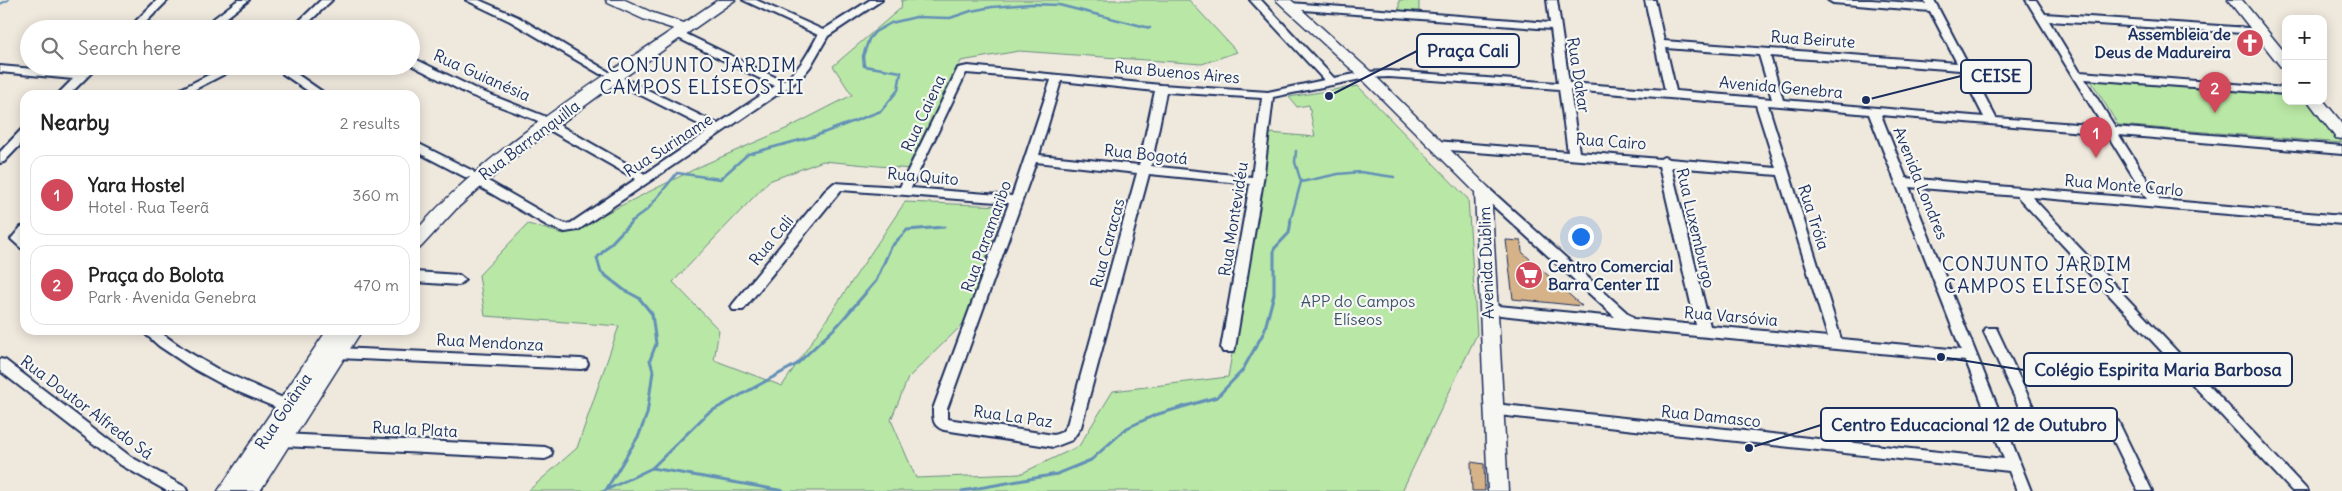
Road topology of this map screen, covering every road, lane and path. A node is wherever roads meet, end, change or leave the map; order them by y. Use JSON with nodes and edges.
{"nodes":[{"id":1,"x":163,"y":0,"type":"edge"},
{"id":2,"x":244,"y":0,"type":"edge"},
{"id":3,"x":326,"y":0,"type":"edge"},
{"id":4,"x":471,"y":0,"type":"edge"},
{"id":5,"x":613,"y":0,"type":"edge"},
{"id":6,"x":707,"y":0,"type":"edge"},
{"id":7,"x":728,"y":0,"type":"edge"},
{"id":8,"x":748,"y":0,"type":"edge"},
{"id":9,"x":877,"y":0,"type":"edge"},
{"id":10,"x":1255,"y":0,"type":"edge"},
{"id":11,"x":1552,"y":0,"type":"edge"},
{"id":12,"x":1650,"y":0,"type":"edge"},
{"id":13,"x":1833,"y":0,"type":"edge"},
{"id":14,"x":2031,"y":0,"type":"edge"},
{"id":15,"x":2235,"y":0,"type":"edge"},
{"id":16,"x":1287,"y":3,"type":"edge"},
{"id":17,"x":1931,"y":4,"type":"edge"},
{"id":18,"x":2042,"y":17,"type":"junction"},
{"id":19,"x":142,"y":20,"type":"edge"},
{"id":20,"x":217,"y":20,"type":"edge"},
{"id":21,"x":305,"y":20,"type":"edge"},
{"id":22,"x":1555,"y":26,"type":"junction"},
{"id":23,"x":678,"y":28,"type":"junction"},
{"id":24,"x":2259,"y":31,"type":"junction"},
{"id":25,"x":824,"y":34,"type":"junction"},
{"id":26,"x":1659,"y":44,"type":"junction"},
{"id":27,"x":1763,"y":52,"type":"junction"},
{"id":28,"x":2283,"y":60,"type":"edge"},
{"id":29,"x":420,"y":65,"type":"edge"},
{"id":30,"x":1964,"y":67,"type":"junction"},
{"id":31,"x":0,"y":69,"type":"edge"},
{"id":32,"x":984,"y":69,"type":"joint"},
{"id":33,"x":20,"y":71,"type":"edge"},
{"id":34,"x":62,"y":75,"type":"edge"},
{"id":35,"x":216,"y":75,"type":"edge"},
{"id":36,"x":291,"y":75,"type":"edge"},
{"id":37,"x":608,"y":75,"type":"junction"},
{"id":38,"x":1366,"y":75,"type":"junction"},
{"id":39,"x":2078,"y":75,"type":"junction"},
{"id":40,"x":82,"y":77,"type":"joint"},
{"id":41,"x":1057,"y":77,"type":"junction"},
{"id":42,"x":1332,"y":82,"type":"junction"},
{"id":43,"x":784,"y":86,"type":"junction"},
{"id":44,"x":1564,"y":87,"type":"junction"},
{"id":45,"x":1161,"y":88,"type":"junction"},
{"id":46,"x":68,"y":90,"type":"edge"},
{"id":47,"x":185,"y":90,"type":"edge"},
{"id":48,"x":314,"y":90,"type":"edge"},
{"id":49,"x":2282,"y":91,"type":"edge"},
{"id":50,"x":1671,"y":94,"type":"junction"},
{"id":51,"x":1268,"y":95,"type":"junction"},
{"id":52,"x":1760,"y":102,"type":"junction"},
{"id":53,"x":1779,"y":104,"type":"junction"},
{"id":54,"x":2319,"y":105,"type":"edge"},
{"id":55,"x":1874,"y":112,"type":"junction"},
{"id":56,"x":544,"y":121,"type":"junction"},
{"id":57,"x":1992,"y":121,"type":"junction"},
{"id":58,"x":720,"y":130,"type":"junction"},
{"id":59,"x":2112,"y":130,"type":"junction"},
{"id":60,"x":2342,"y":134,"type":"edge"},
{"id":61,"x":20,"y":145,"type":"edge"},
{"id":62,"x":1436,"y":145,"type":"junction"},
{"id":63,"x":420,"y":149,"type":"edge"},
{"id":64,"x":2342,"y":150,"type":"edge"},
{"id":65,"x":1574,"y":155,"type":"junction"},
{"id":66,"x":1032,"y":158,"type":"junction"},
{"id":67,"x":0,"y":159,"type":"edge"},
{"id":68,"x":1664,"y":161,"type":"junction"},
{"id":69,"x":1144,"y":170,"type":"junction"},
{"id":70,"x":1783,"y":172,"type":"junction"},
{"id":71,"x":473,"y":177,"type":"junction"},
{"id":72,"x":645,"y":179,"type":"junction"},
{"id":73,"x":1257,"y":181,"type":"junction"},
{"id":74,"x":1902,"y":182,"type":"junction"},
{"id":75,"x":1483,"y":190,"type":"junction"},
{"id":76,"x":904,"y":191,"type":"junction"},
{"id":77,"x":2020,"y":192,"type":"junction"},
{"id":78,"x":829,"y":194,"type":"joint"},
{"id":79,"x":1016,"y":200,"type":"junction"},
{"id":80,"x":2156,"y":204,"type":"junction"},
{"id":81,"x":2342,"y":220,"type":"edge"},
{"id":82,"x":420,"y":225,"type":"edge"},
{"id":83,"x":420,"y":276,"type":"edge"},
{"id":84,"x":459,"y":280,"type":"dead end"},
{"id":85,"x":738,"y":307,"type":"dead end"},
{"id":86,"x":1488,"y":310,"type":"junction"},
{"id":87,"x":1632,"y":325,"type":"junction"},
{"id":88,"x":1704,"y":331,"type":"junction"},
{"id":89,"x":1991,"y":332,"type":"dead end"},
{"id":90,"x":154,"y":335,"type":"edge"},
{"id":91,"x":334,"y":335,"type":"edge"},
{"id":92,"x":350,"y":335,"type":"edge"},
{"id":93,"x":1836,"y":343,"type":"junction"},
{"id":94,"x":1228,"y":348,"type":"dead end"},
{"id":95,"x":338,"y":353,"type":"junction"},
{"id":96,"x":1971,"y":356,"type":"junction"},
{"id":97,"x":0,"y":364,"type":"edge"},
{"id":98,"x":581,"y":364,"type":"dead end"},
{"id":99,"x":942,"y":404,"type":"joint"},
{"id":100,"x":287,"y":406,"type":"junction"},
{"id":101,"x":1079,"y":406,"type":"joint"},
{"id":102,"x":1494,"y":410,"type":"junction"},
{"id":103,"x":1997,"y":419,"type":"junction"},
{"id":104,"x":2114,"y":425,"type":"dead end"},
{"id":105,"x":283,"y":440,"type":"junction"},
{"id":106,"x":545,"y":453,"type":"dead end"},
{"id":107,"x":2014,"y":466,"type":"junction"},
{"id":108,"x":180,"y":491,"type":"edge"},
{"id":109,"x":228,"y":491,"type":"edge"},
{"id":110,"x":249,"y":491,"type":"edge"},
{"id":111,"x":1498,"y":491,"type":"edge"},
{"id":112,"x":2024,"y":491,"type":"edge"},
{"id":113,"x":2145,"y":491,"type":"edge"},
{"id":114,"x":2301,"y":491,"type":"edge"}],
"edges":[{"from":1,"to":19,"type":"street"},
{"from":2,"to":20,"type":"street"},
{"from":3,"to":21,"type":"street"},
{"from":4,"to":37,"type":"street"},
{"from":5,"to":23,"type":"street"},
{"from":6,"to":23,"type":"street"},
{"from":7,"to":23,"type":"street","name":"Rua Barranquilla"},
{"from":8,"to":25,"type":"street"},
{"from":9,"to":25,"type":"street","name":"Rua Suriname"},
{"from":10,"to":42,"type":"street"},
{"from":11,"to":22,"type":"street","name":"Rua Dakar"},
{"from":12,"to":26,"type":"street"},
{"from":13,"to":17,"type":"street"},
{"from":14,"to":18,"type":"street"},
{"from":15,"to":24,"type":"street"},
{"from":16,"to":22,"type":"street"},
{"from":16,"to":38,"type":"street","name":"Avenida Dublim"},
{"from":17,"to":30,"type":"street"},
{"from":18,"to":24,"type":"street"},
{"from":18,"to":39,"type":"street"},
{"from":22,"to":44,"type":"street","name":"Rua Dakar"},
{"from":23,"to":37,"type":"street","name":"Rua Barranquilla"},
{"from":23,"to":43,"type":"street"},
{"from":24,"to":28,"type":"street"},
{"from":25,"to":43,"type":"street","name":"Rua Suriname"},
{"from":26,"to":27,"type":"street","name":"Rua Beirute"},
{"from":26,"to":50,"type":"street"},
{"from":27,"to":30,"type":"street","name":"Rua Beirute"},
{"from":27,"to":53,"type":"street"},
{"from":29,"to":56,"type":"street","name":"Rua Guianésia"},
{"from":30,"to":57,"type":"street"},
{"from":31,"to":33,"type":"street"},
{"from":32,"to":41,"type":"street","name":"Rua Buenos Aires"},
{"from":32,"to":76,"type":"street","name":"Rua Caiena"},
{"from":34,"to":40,"type":"street"},
{"from":35,"to":47,"type":"street"},
{"from":36,"to":48,"type":"street"},
{"from":37,"to":56,"type":"street","name":"Rua Barranquilla"},
{"from":37,"to":58,"type":"street"},
{"from":38,"to":42,"type":"street","name":"Rua Buenos Aires"},
{"from":38,"to":44,"type":"street","name":"Avenida Genebra"},
{"from":38,"to":62,"type":"street","name":"Avenida Dublim"},
{"from":39,"to":49,"type":"street"},
{"from":39,"to":59,"type":"street"},
{"from":40,"to":46,"type":"street"},
{"from":41,"to":45,"type":"street","name":"Rua Buenos Aires"},
{"from":41,"to":66,"type":"street","name":"Rua Paramaribo"},
{"from":42,"to":51,"type":"street","name":"Rua Buenos Aires"},
{"from":43,"to":58,"type":"street","name":"Rua Suriname"},
{"from":44,"to":50,"type":"street","name":"Avenida Genebra"},
{"from":44,"to":65,"type":"street","name":"Rua Dakar"},
{"from":45,"to":51,"type":"street","name":"Rua Buenos Aires"},
{"from":45,"to":69,"type":"street","name":"Rua Caracas"},
{"from":50,"to":52,"type":"street","name":"Avenida Genebra"},
{"from":51,"to":73,"type":"street","name":"Rua Montevidéu"},
{"from":52,"to":53,"type":"street","name":"Avenida Genebra"},
{"from":52,"to":70,"type":"street","name":"Rua Tróia"},
{"from":53,"to":55,"type":"street","name":"Avenida Genebra"},
{"from":54,"to":60,"type":"street"},
{"from":55,"to":57,"type":"street","name":"Avenida Genebra"},
{"from":55,"to":74,"type":"street","name":"Avenida Londres"},
{"from":56,"to":71,"type":"street"},
{"from":56,"to":72,"type":"street","name":"Rua Guianésia"},
{"from":57,"to":59,"type":"street","name":"Avenida Genebra"},
{"from":58,"to":72,"type":"street","name":"Rua Suriname"},
{"from":59,"to":64,"type":"street","name":"Avenida Genebra"},
{"from":59,"to":80,"type":"street"},
{"from":61,"to":67,"type":"street"},
{"from":62,"to":65,"type":"street","name":"Rua Cairo"},
{"from":62,"to":75,"type":"street","name":"Avenida Dublim"},
{"from":63,"to":71,"type":"street","name":"Rua Suriname"},
{"from":65,"to":68,"type":"street","name":"Rua Cairo"},
{"from":66,"to":69,"type":"street","name":"Rua Bogotá"},
{"from":66,"to":79,"type":"street","name":"Rua Paramaribo"},
{"from":68,"to":70,"type":"street","name":"Rua Cairo"},
{"from":68,"to":88,"type":"street","name":"Rua Luxemburgo"},
{"from":69,"to":73,"type":"street","name":"Rua Bogotá"},
{"from":69,"to":101,"type":"street","name":"Rua Caracas"},
{"from":70,"to":93,"type":"street","name":"Rua Tróia"},
{"from":71,"to":72,"type":"street","name":"Rua Suriname"},
{"from":71,"to":82,"type":"street","name":"Rua Barranquilla"},
{"from":73,"to":94,"type":"street","name":"Rua Montevidéu"},
{"from":74,"to":77,"type":"street","name":"Rua Monte Carlo"},
{"from":74,"to":96,"type":"street","name":"Avenida Londres"},
{"from":75,"to":86,"type":"street","name":"Avenida Dublim"},
{"from":75,"to":87,"type":"street"},
{"from":76,"to":78,"type":"street","name":"Rua Quito"},
{"from":76,"to":79,"type":"street","name":"Rua Quito"},
{"from":77,"to":80,"type":"street","name":"Rua Monte Carlo"},
{"from":77,"to":114,"type":"street"},
{"from":78,"to":85,"type":"street","name":"Rua Cali"},
{"from":79,"to":99,"type":"street","name":"Rua Paramaribo"},
{"from":80,"to":81,"type":"street","name":"Rua Monte Carlo"},
{"from":83,"to":84,"type":"street"},
{"from":86,"to":87,"type":"street","name":"Rua Varsóvia"},
{"from":86,"to":102,"type":"street","name":"Avenida Dublim"},
{"from":87,"to":88,"type":"street","name":"Rua Varsóvia"},
{"from":88,"to":93,"type":"street","name":"Rua Varsóvia"},
{"from":89,"to":103,"type":"street"},
{"from":90,"to":100,"type":"street"},
{"from":91,"to":100,"type":"street","name":"Rua Goiânia"},
{"from":92,"to":95,"type":"street"},
{"from":93,"to":96,"type":"street","name":"Rua Varsóvia"},
{"from":95,"to":98,"type":"street","name":"Rua Mendonza"},
{"from":95,"to":105,"type":"street"},
{"from":96,"to":103,"type":"street","name":"Avenida Londres"},
{"from":97,"to":108,"type":"street","name":"Rua Doutor Alfredo Sá"},
{"from":99,"to":101,"type":"street","name":"Rua La Paz"},
{"from":100,"to":109,"type":"street","name":"Rua Goiânia"},
{"from":102,"to":107,"type":"street","name":"Rua Damasco"},
{"from":102,"to":111,"type":"street","name":"Avenida Dublim"},
{"from":103,"to":107,"type":"street","name":"Avenida Londres"},
{"from":104,"to":113,"type":"street"},
{"from":105,"to":106,"type":"street","name":"Rua la Plata"},
{"from":105,"to":110,"type":"street"},
{"from":107,"to":112,"type":"street","name":"Avenida Londres"}]}
